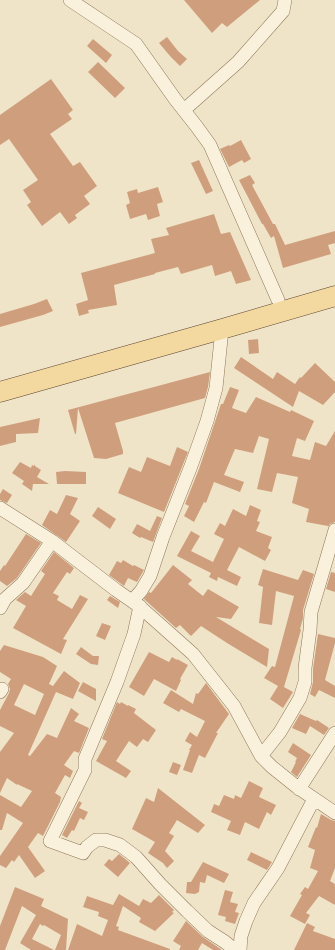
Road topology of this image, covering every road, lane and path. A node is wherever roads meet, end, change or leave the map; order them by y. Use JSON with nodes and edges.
{"nodes":[{"id":1,"x":70,"y":0,"type":"edge"},
{"id":2,"x":285,"y":0,"type":"edge"},
{"id":3,"x":184,"y":110,"type":"junction"},
{"id":4,"x":335,"y":283,"type":"edge"},
{"id":5,"x":335,"y":296,"type":"edge"},
{"id":6,"x":278,"y":300,"type":"junction"},
{"id":7,"x":222,"y":329,"type":"junction"},
{"id":8,"x":0,"y":378,"type":"edge"},
{"id":9,"x":0,"y":392,"type":"edge"},
{"id":10,"x":0,"y":508,"type":"edge"},
{"id":11,"x":335,"y":530,"type":"edge"},
{"id":12,"x":52,"y":541,"type":"junction"},
{"id":13,"x":136,"y":604,"type":"junction"},
{"id":14,"x":0,"y":608,"type":"edge"},
{"id":15,"x":335,"y":733,"type":"edge"},
{"id":16,"x":261,"y":756,"type":"junction"},
{"id":17,"x":299,"y":789,"type":"junction"},
{"id":18,"x":314,"y":799,"type":"junction"},
{"id":19,"x":335,"y":813,"type":"edge"},
{"id":20,"x":235,"y":950,"type":"edge"},
{"id":21,"x":240,"y":950,"type":"edge"}],
"edges":[{"from":1,"to":3,"type":"street"},
{"from":2,"to":3,"type":"street"},
{"from":3,"to":6,"type":"street"},
{"from":4,"to":6,"type":"main road"},
{"from":5,"to":7,"type":"main road"},
{"from":6,"to":8,"type":"main road"},
{"from":7,"to":9,"type":"main road"},
{"from":7,"to":13,"type":"street"},
{"from":10,"to":12,"type":"street"},
{"from":11,"to":16,"type":"street"},
{"from":12,"to":13,"type":"street"},
{"from":12,"to":14,"type":"street"},
{"from":13,"to":16,"type":"street"},
{"from":13,"to":20,"type":"street"},
{"from":15,"to":17,"type":"street"},
{"from":16,"to":17,"type":"street"},
{"from":17,"to":18,"type":"street"},
{"from":18,"to":19,"type":"street"},
{"from":18,"to":21,"type":"street"}]}
